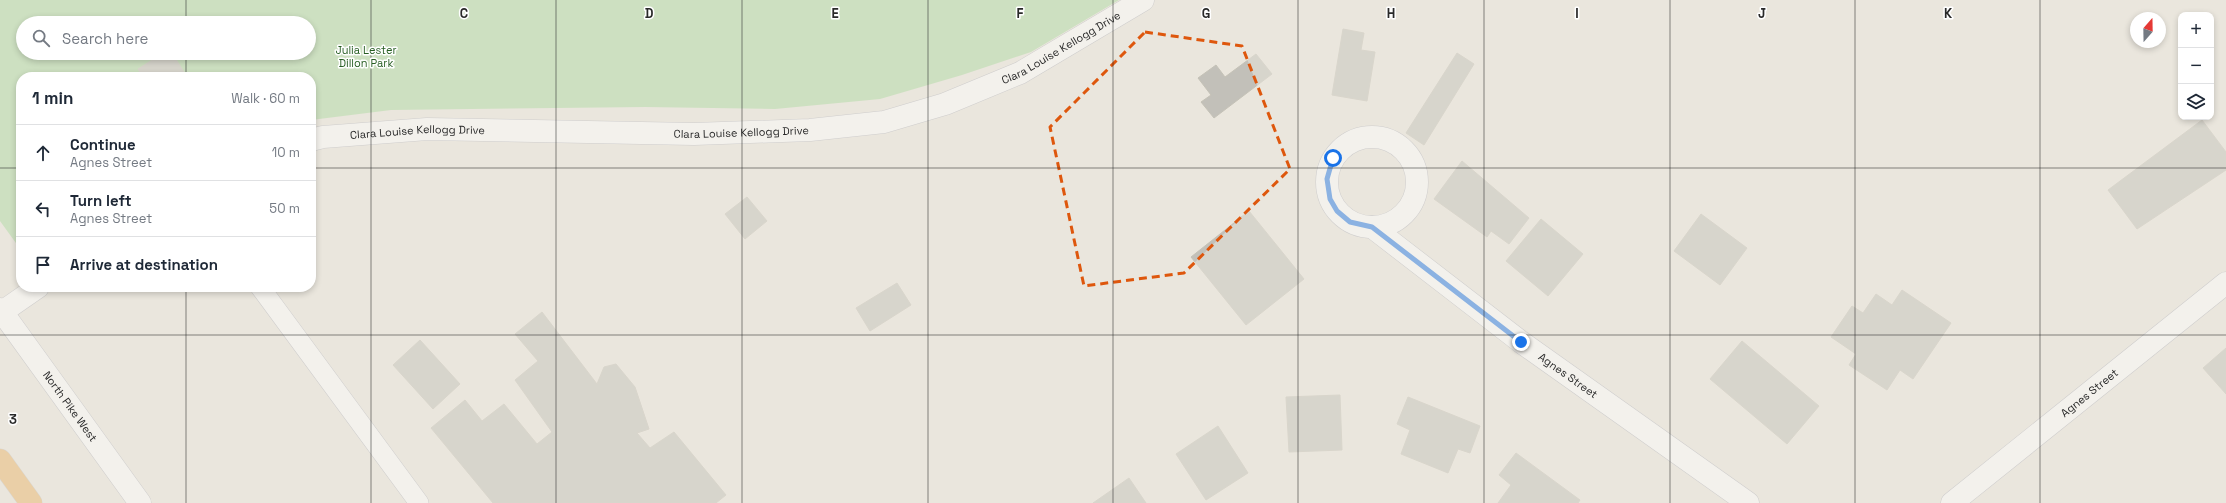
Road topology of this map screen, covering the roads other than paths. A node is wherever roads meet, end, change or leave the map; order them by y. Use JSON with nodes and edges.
{"nodes":[{"id":1,"x":1142,"y":0,"type":"edge"},
{"id":2,"x":316,"y":139,"type":"edge"},
{"id":3,"x":1372,"y":227,"type":"junction"},
{"id":4,"x":2226,"y":283,"type":"edge"},
{"id":5,"x":30,"y":292,"type":"edge"},
{"id":6,"x":264,"y":292,"type":"edge"},
{"id":7,"x":1,"y":311,"type":"edge"},
{"id":8,"x":0,"y":460,"type":"edge"},
{"id":9,"x":31,"y":503,"type":"edge"},
{"id":10,"x":140,"y":503,"type":"edge"},
{"id":11,"x":419,"y":503,"type":"edge"},
{"id":12,"x":1748,"y":503,"type":"edge"},
{"id":13,"x":1952,"y":503,"type":"edge"}],
"edges":[{"from":1,"to":2,"type":"street","name":"Clara Louise Kellogg Drive"},
{"from":3,"to":3,"type":"street","name":"Agnes Street"},
{"from":3,"to":12,"type":"street","name":"Agnes Street"},
{"from":4,"to":13,"type":"street","name":"Agnes Street"},
{"from":5,"to":7,"type":"street"},
{"from":6,"to":11,"type":"lane"},
{"from":7,"to":10,"type":"street","name":"North Pike West"},
{"from":8,"to":9,"type":"highway"}]}
